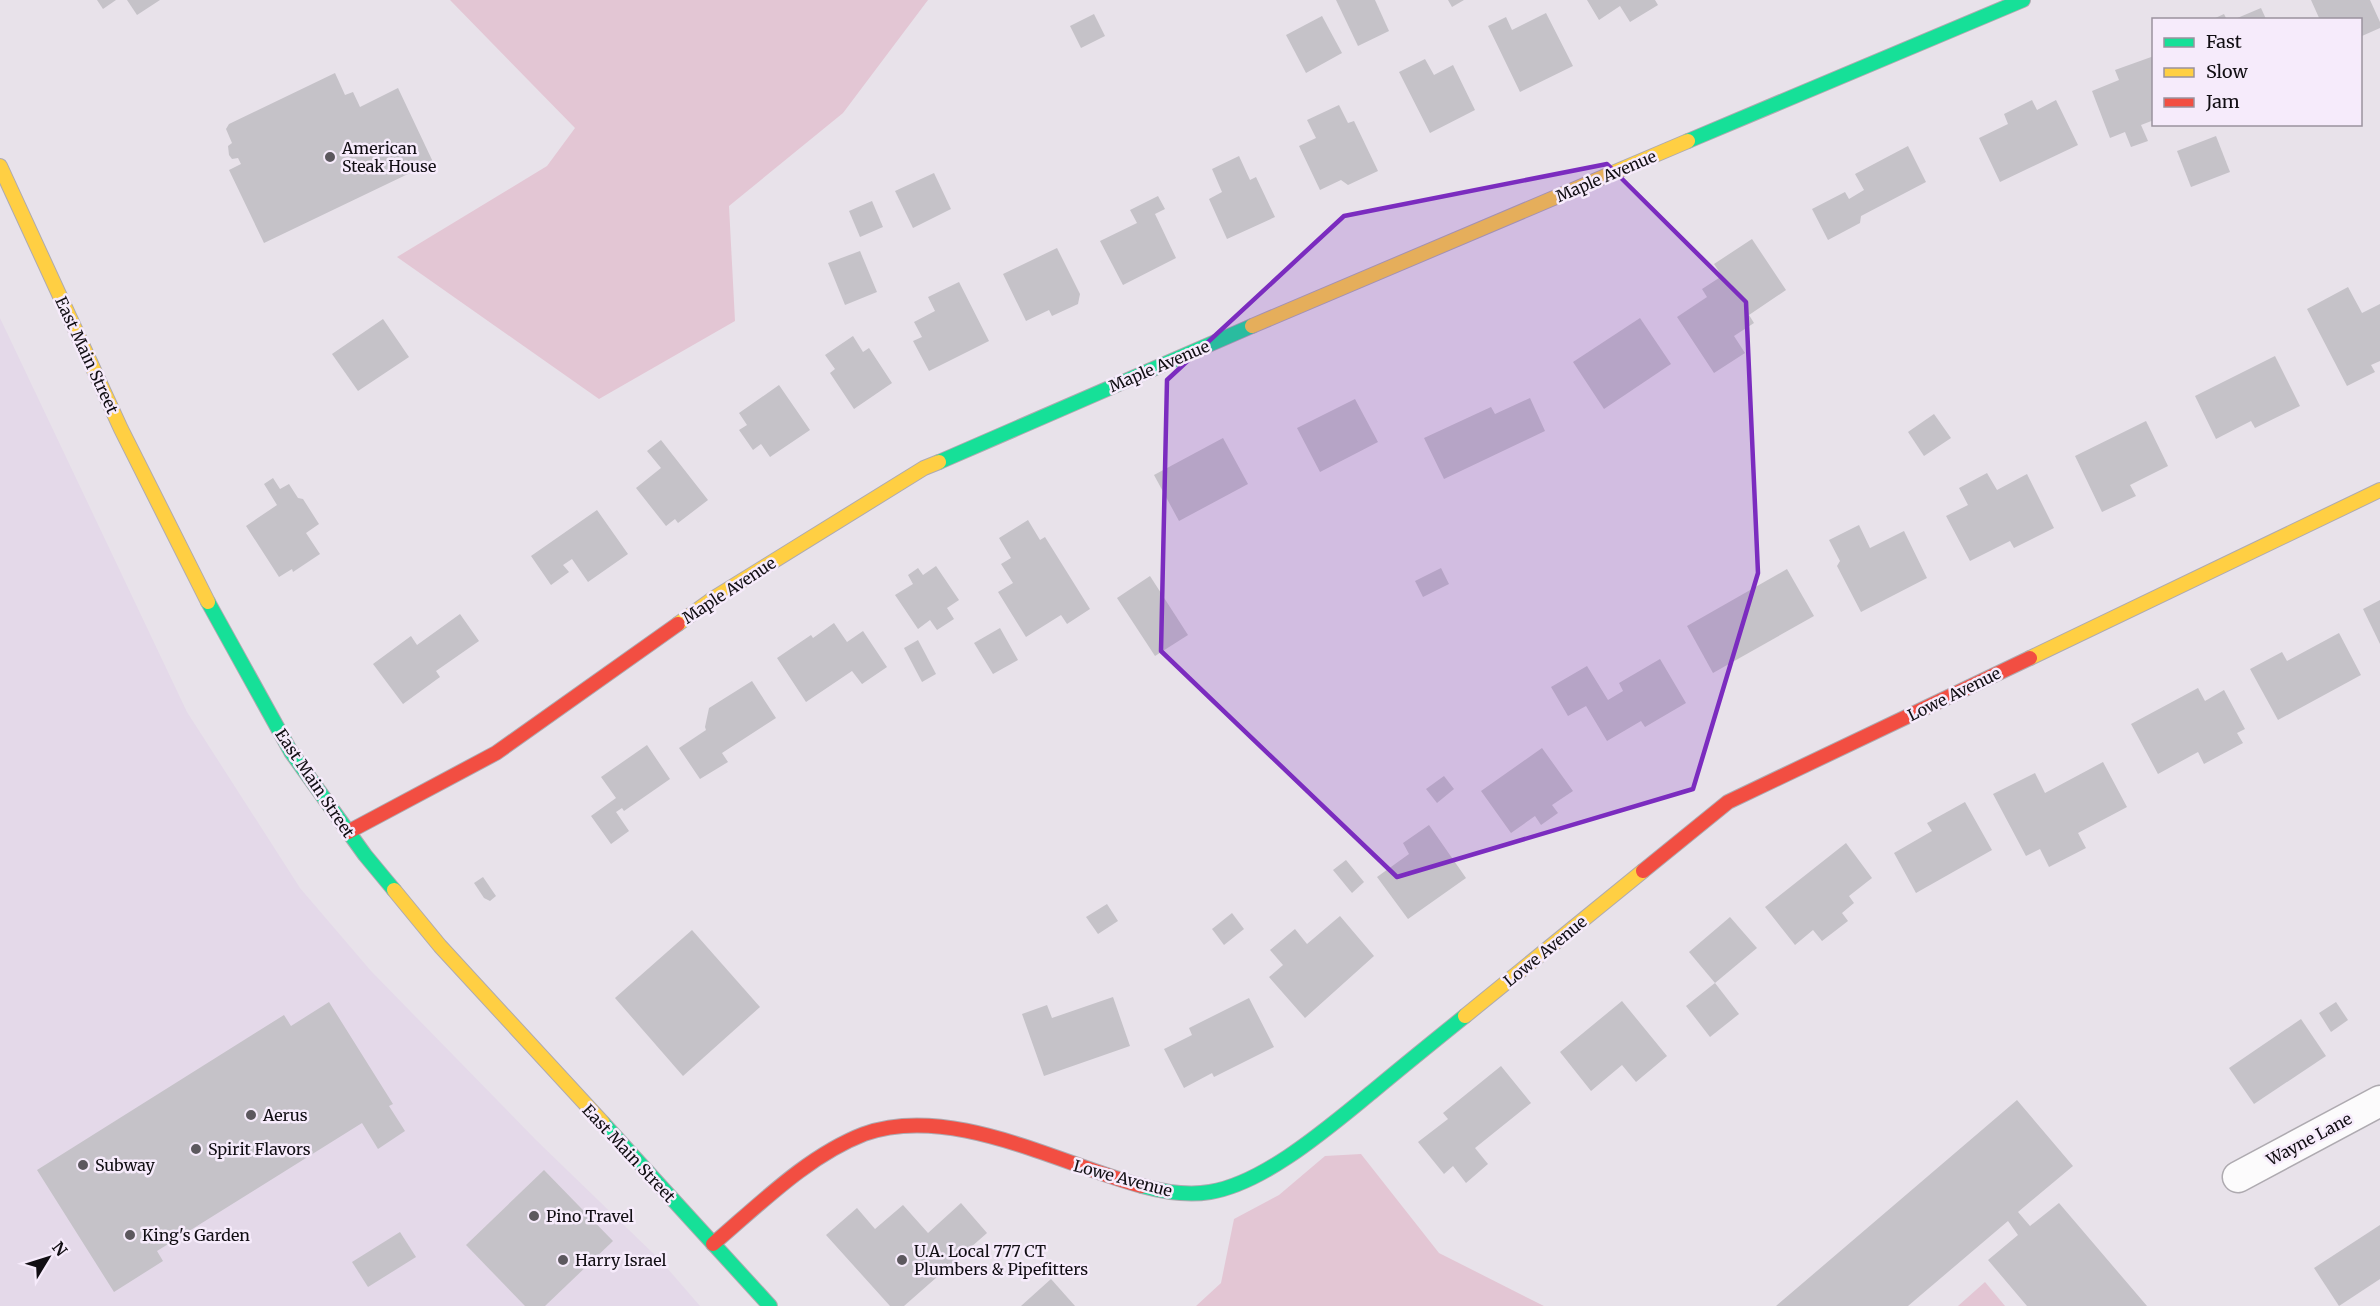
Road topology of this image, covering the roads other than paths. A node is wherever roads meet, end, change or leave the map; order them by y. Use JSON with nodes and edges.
{"nodes":[{"id":1,"x":2024,"y":0,"type":"edge"},
{"id":2,"x":0,"y":166,"type":"edge"},
{"id":3,"x":2380,"y":490,"type":"edge"},
{"id":4,"x":348,"y":832,"type":"junction"},
{"id":5,"x":2380,"y":1101,"type":"edge"},
{"id":6,"x":2238,"y":1177,"type":"dead end"},
{"id":7,"x":713,"y":1244,"type":"junction"},
{"id":8,"x":770,"y":1306,"type":"edge"}],
"edges":[{"from":1,"to":4,"type":"street","name":"Maple Avenue"},
{"from":2,"to":4,"type":"street","name":"East Main Street"},
{"from":3,"to":7,"type":"street","name":"Lowe Avenue"},
{"from":4,"to":7,"type":"street","name":"East Main Street"},
{"from":5,"to":6,"type":"street","name":"Wayne Lane"},
{"from":7,"to":8,"type":"street","name":"East Main Street"}]}
